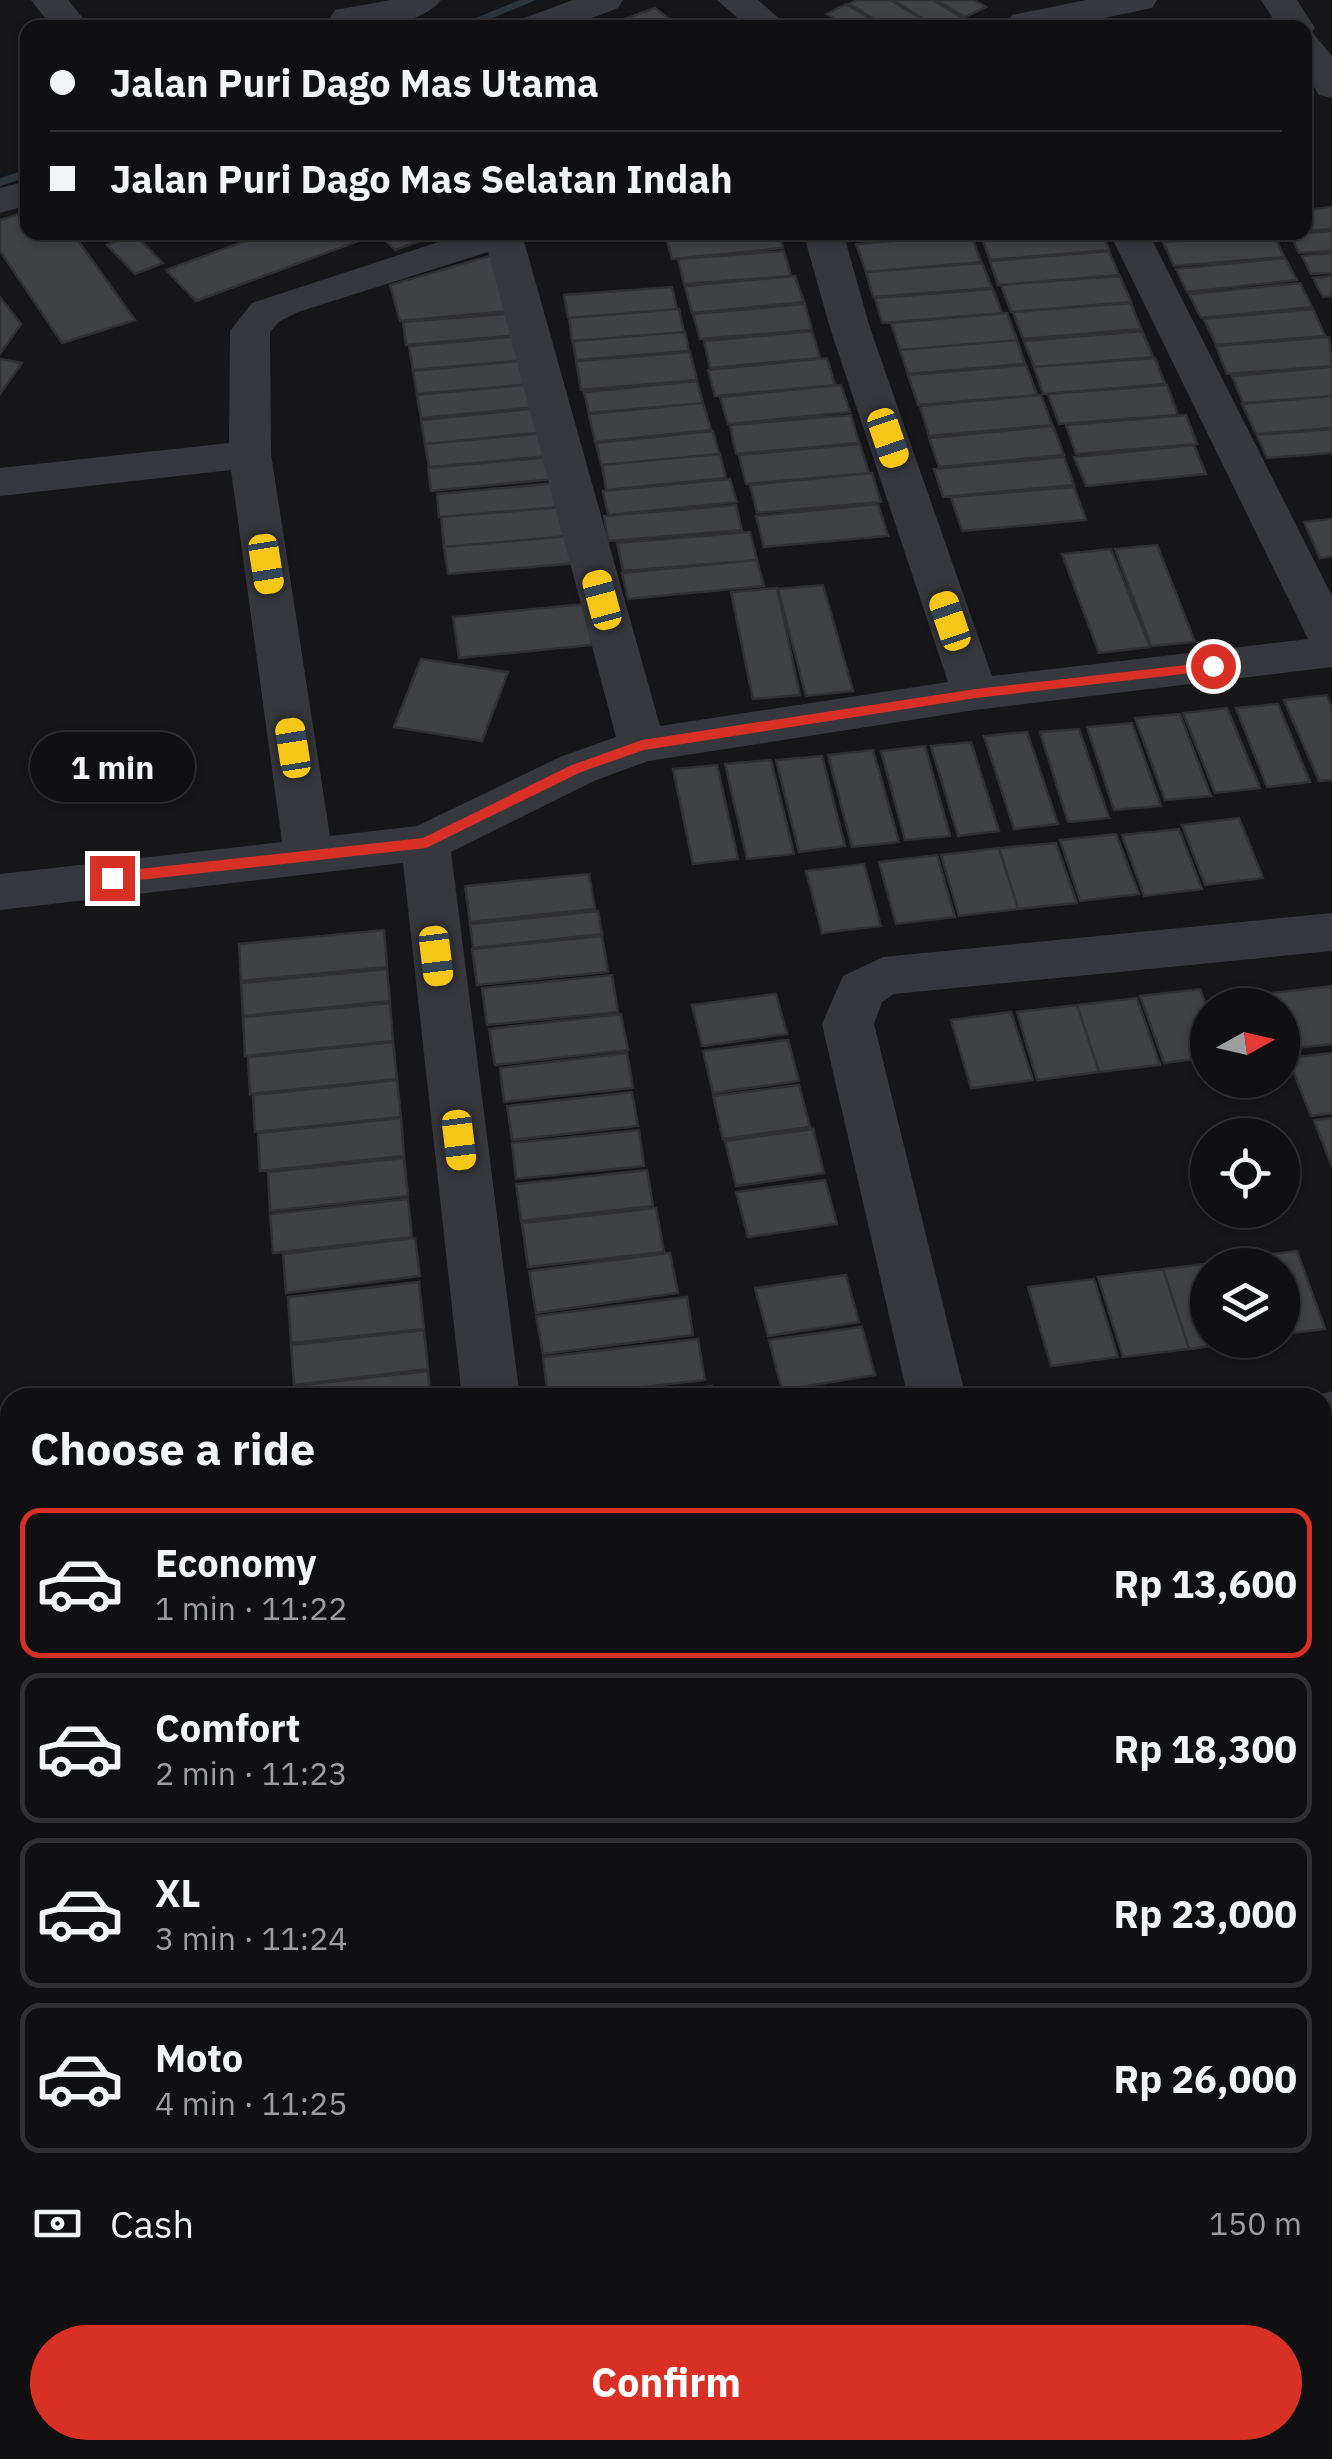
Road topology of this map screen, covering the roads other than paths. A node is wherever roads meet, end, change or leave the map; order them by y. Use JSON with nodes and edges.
{"nodes":[{"id":1,"x":49,"y":0,"type":"edge"},
{"id":2,"x":423,"y":0,"type":"edge"},
{"id":3,"x":605,"y":0,"type":"edge"},
{"id":4,"x":735,"y":0,"type":"edge"},
{"id":5,"x":1139,"y":0,"type":"edge"},
{"id":6,"x":348,"y":18,"type":"dead end"},
{"id":7,"x":66,"y":20,"type":"edge"},
{"id":8,"x":553,"y":20,"type":"edge"},
{"id":9,"x":761,"y":20,"type":"edge"},
{"id":10,"x":1049,"y":20,"type":"edge"},
{"id":11,"x":1312,"y":53,"type":"edge"},
{"id":12,"x":1332,"y":87,"type":"edge"},
{"id":13,"x":488,"y":240,"type":"edge"},
{"id":14,"x":509,"y":240,"type":"edge"},
{"id":15,"x":825,"y":240,"type":"edge"},
{"id":16,"x":1132,"y":240,"type":"edge"},
{"id":17,"x":250,"y":454,"type":"junction"},
{"id":18,"x":0,"y":482,"type":"edge"},
{"id":19,"x":1332,"y":641,"type":"edge"},
{"id":20,"x":1332,"y":652,"type":"edge"},
{"id":21,"x":976,"y":694,"type":"junction"},
{"id":22,"x":642,"y":745,"type":"junction"},
{"id":23,"x":426,"y":843,"type":"junction"},
{"id":24,"x":310,"y":859,"type":"junction"},
{"id":25,"x":0,"y":892,"type":"edge"},
{"id":26,"x":1332,"y":932,"type":"edge"},
{"id":27,"x":491,"y":1388,"type":"edge"},
{"id":28,"x":935,"y":1388,"type":"edge"}],
"edges":[{"from":1,"to":7,"type":"street"},
{"from":2,"to":6,"type":"street"},
{"from":3,"to":8,"type":"street"},
{"from":4,"to":9,"type":"street"},
{"from":5,"to":10,"type":"street"},
{"from":11,"to":12,"type":"street"},
{"from":13,"to":17,"type":"street"},
{"from":14,"to":22,"type":"street"},
{"from":15,"to":21,"type":"street"},
{"from":16,"to":19,"type":"street"},
{"from":17,"to":18,"type":"street"},
{"from":17,"to":24,"type":"street"},
{"from":20,"to":21,"type":"street"},
{"from":21,"to":22,"type":"street"},
{"from":22,"to":23,"type":"street"},
{"from":23,"to":24,"type":"street"},
{"from":23,"to":27,"type":"street"},
{"from":24,"to":25,"type":"street"},
{"from":26,"to":28,"type":"street"}]}
